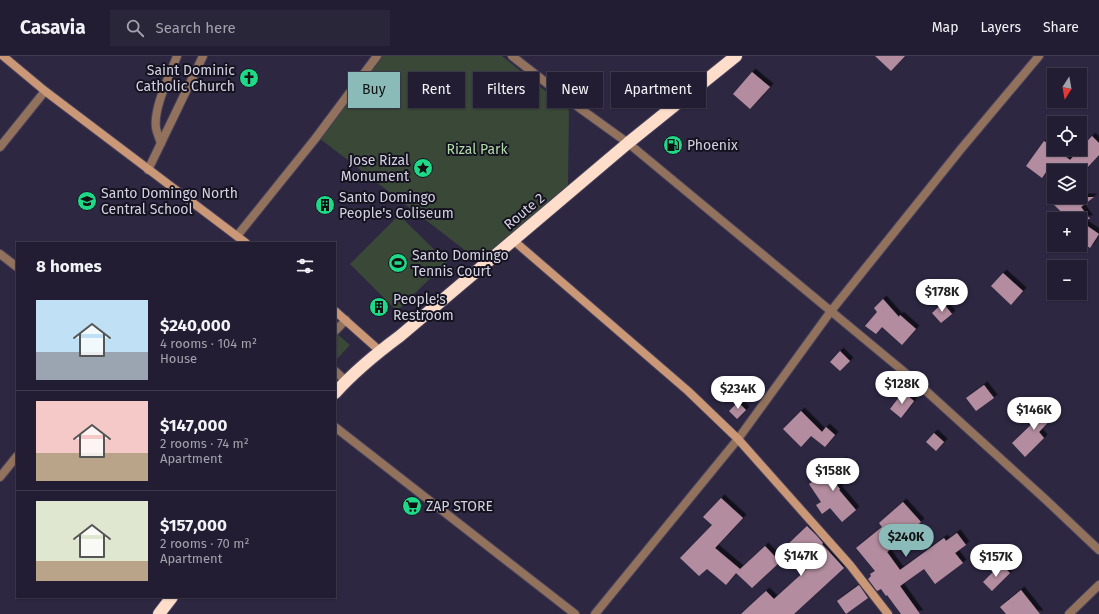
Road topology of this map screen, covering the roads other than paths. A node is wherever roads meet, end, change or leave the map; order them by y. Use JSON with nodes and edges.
{"nodes":[{"id":1,"x":3,"y":56,"type":"edge"},
{"id":2,"x":178,"y":56,"type":"edge"},
{"id":3,"x":203,"y":56,"type":"edge"},
{"id":4,"x":377,"y":56,"type":"edge"},
{"id":5,"x":736,"y":56,"type":"edge"},
{"id":6,"x":1039,"y":56,"type":"edge"},
{"id":7,"x":516,"y":57,"type":"edge"},
{"id":8,"x":45,"y":91,"type":"junction"},
{"id":9,"x":161,"y":143,"type":"junction"},
{"id":10,"x":628,"y":143,"type":"junction"},
{"id":11,"x":0,"y":147,"type":"edge"},
{"id":12,"x":148,"y":170,"type":"junction"},
{"id":13,"x":237,"y":236,"type":"junction"},
{"id":14,"x":513,"y":240,"type":"junction"},
{"id":15,"x":245,"y":242,"type":"edge"},
{"id":16,"x":0,"y":254,"type":"edge"},
{"id":17,"x":16,"y":266,"type":"edge"},
{"id":18,"x":831,"y":311,"type":"junction"},
{"id":19,"x":341,"y":316,"type":"edge"},
{"id":20,"x":336,"y":328,"type":"edge"},
{"id":21,"x":380,"y":351,"type":"junction"},
{"id":22,"x":336,"y":372,"type":"edge"},
{"id":23,"x":346,"y":381,"type":"junction"},
{"id":24,"x":336,"y":392,"type":"edge"},
{"id":25,"x":336,"y":428,"type":"edge"},
{"id":26,"x":738,"y":439,"type":"junction"},
{"id":27,"x":16,"y":457,"type":"edge"},
{"id":28,"x":0,"y":478,"type":"edge"},
{"id":29,"x":1099,"y":550,"type":"edge"},
{"id":30,"x":1099,"y":585,"type":"edge"},
{"id":31,"x":171,"y":598,"type":"edge"},
{"id":32,"x":158,"y":614,"type":"edge"},
{"id":33,"x":575,"y":614,"type":"edge"},
{"id":34,"x":595,"y":614,"type":"edge"},
{"id":35,"x":888,"y":614,"type":"edge"},
{"id":36,"x":1069,"y":614,"type":"edge"}],
"edges":[{"from":1,"to":8,"type":"street"},
{"from":2,"to":9,"type":"street"},
{"from":3,"to":9,"type":"street"},
{"from":4,"to":13,"type":"street"},
{"from":5,"to":10,"type":"highway","name":"Route 2"},
{"from":6,"to":18,"type":"street"},
{"from":7,"to":10,"type":"street"},
{"from":8,"to":11,"type":"street"},
{"from":8,"to":12,"type":"street"},
{"from":9,"to":12,"type":"street"},
{"from":10,"to":14,"type":"highway","name":"Route 2"},
{"from":10,"to":18,"type":"street"},
{"from":12,"to":13,"type":"street"},
{"from":13,"to":15,"type":"street"},
{"from":14,"to":21,"type":"highway","name":"Route 2"},
{"from":14,"to":26,"type":"street"},
{"from":16,"to":17,"type":"street"},
{"from":18,"to":26,"type":"street"},
{"from":18,"to":29,"type":"street"},
{"from":19,"to":20,"type":"street"},
{"from":19,"to":21,"type":"street"},
{"from":21,"to":23,"type":"highway","name":"Route 2"},
{"from":22,"to":23,"type":"street"},
{"from":23,"to":24,"type":"highway","name":"Route 2"},
{"from":25,"to":33,"type":"street"},
{"from":26,"to":34,"type":"street"},
{"from":26,"to":35,"type":"street"},
{"from":27,"to":28,"type":"street"},
{"from":30,"to":36,"type":"street"},
{"from":31,"to":32,"type":"highway"}]}
